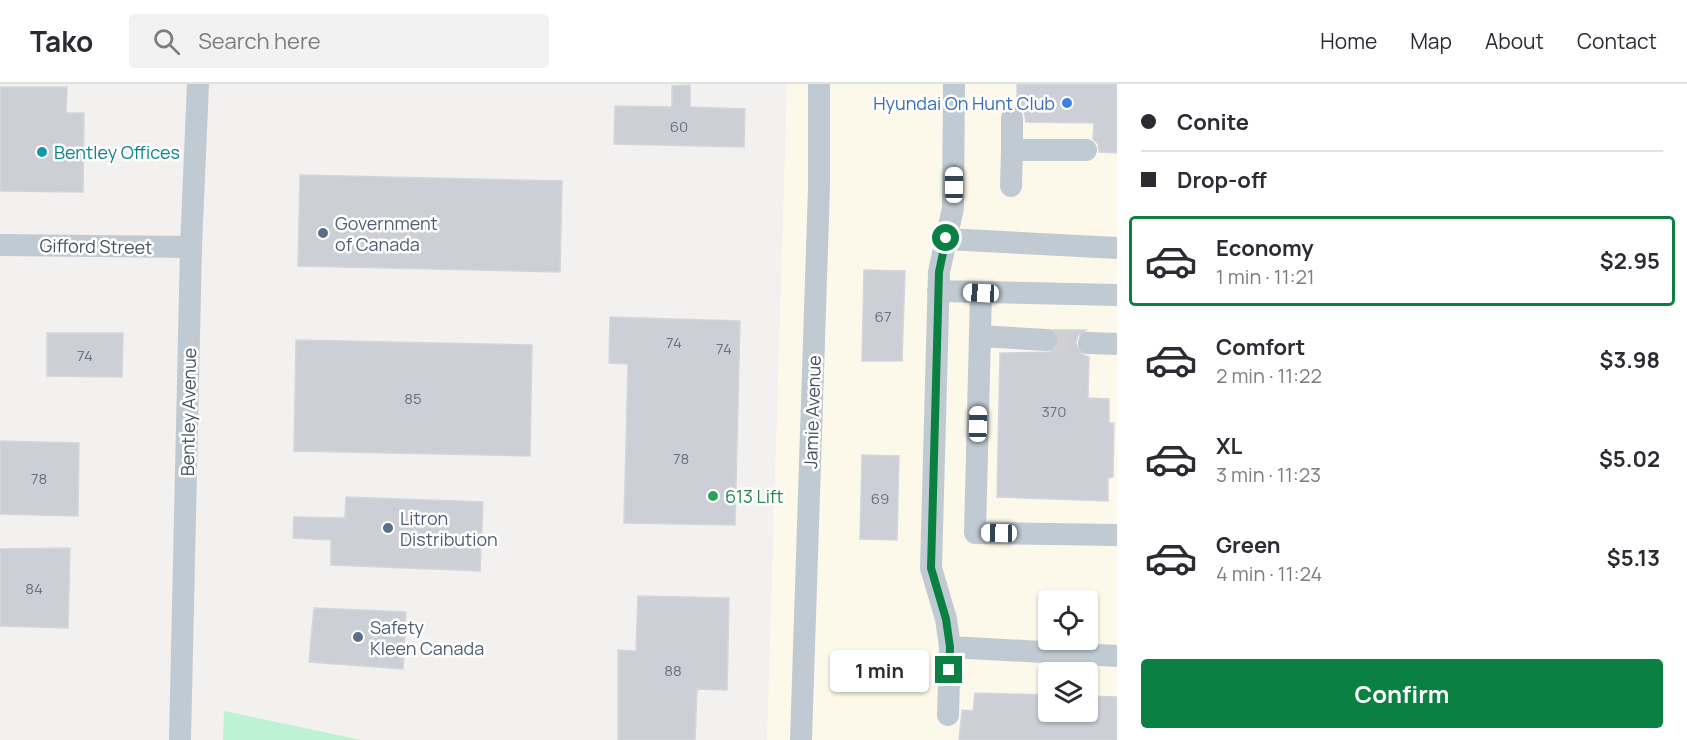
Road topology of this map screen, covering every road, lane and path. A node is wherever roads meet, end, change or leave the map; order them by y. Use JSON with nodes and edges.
{"nodes":[{"id":1,"x":198,"y":84,"type":"edge"},
{"id":2,"x":819,"y":84,"type":"edge"},
{"id":3,"x":954,"y":84,"type":"edge"},
{"id":4,"x":1012,"y":118,"type":"dead end"},
{"id":5,"x":1012,"y":150,"type":"junction"},
{"id":6,"x":1086,"y":150,"type":"dead end"},
{"id":7,"x":1011,"y":186,"type":"dead end"},
{"id":8,"x":946,"y":238,"type":"junction"},
{"id":9,"x":0,"y":244,"type":"edge"},
{"id":10,"x":191,"y":247,"type":"junction"},
{"id":11,"x":1117,"y":248,"type":"edge"},
{"id":12,"x":938,"y":291,"type":"junction"},
{"id":13,"x":981,"y":293,"type":"junction"},
{"id":14,"x":1117,"y":296,"type":"edge"},
{"id":15,"x":980,"y":336,"type":"junction"},
{"id":16,"x":1046,"y":340,"type":"tunnel mouth"},
{"id":17,"x":1089,"y":343,"type":"tunnel mouth"},
{"id":18,"x":1117,"y":344,"type":"edge"},
{"id":19,"x":1117,"y":535,"type":"edge"},
{"id":20,"x":950,"y":647,"type":"junction"},
{"id":21,"x":1117,"y":656,"type":"edge"},
{"id":22,"x":948,"y":716,"type":"dead end"},
{"id":23,"x":180,"y":740,"type":"edge"},
{"id":24,"x":801,"y":740,"type":"edge"}],
"edges":[{"from":1,"to":10,"type":"street","name":"Bentley Avenue"},
{"from":2,"to":24,"type":"street","name":"Jamie Avenue"},
{"from":3,"to":8,"type":"street"},
{"from":4,"to":5,"type":"street"},
{"from":5,"to":6,"type":"street"},
{"from":5,"to":7,"type":"street"},
{"from":8,"to":11,"type":"street"},
{"from":8,"to":12,"type":"street"},
{"from":9,"to":10,"type":"street","name":"Gifford Street"},
{"from":10,"to":23,"type":"street","name":"Bentley Avenue"},
{"from":12,"to":13,"type":"street"},
{"from":12,"to":20,"type":"street"},
{"from":13,"to":14,"type":"street"},
{"from":13,"to":15,"type":"street"},
{"from":15,"to":16,"type":"street"},
{"from":15,"to":19,"type":"street"},
{"from":17,"to":18,"type":"street"},
{"from":20,"to":21,"type":"street"},
{"from":20,"to":22,"type":"street"}]}
